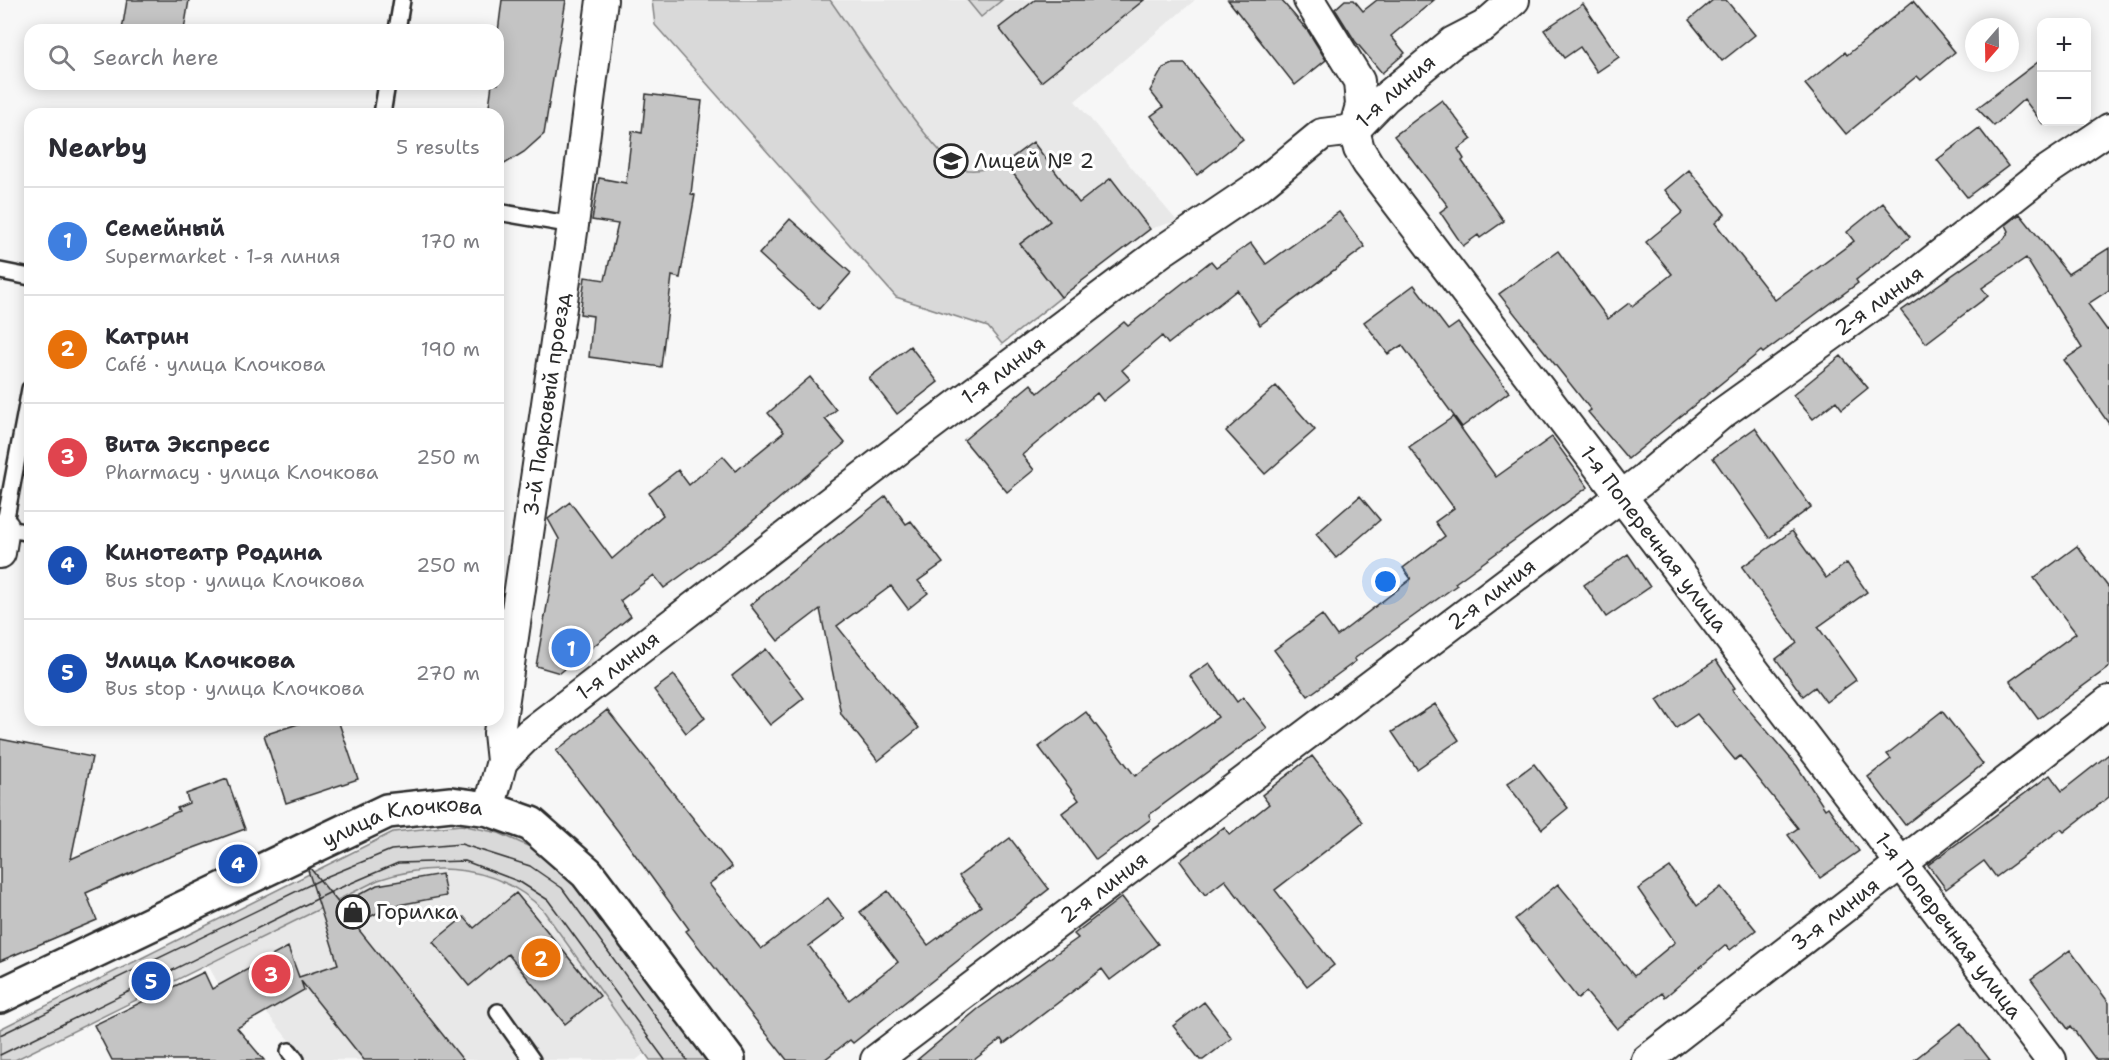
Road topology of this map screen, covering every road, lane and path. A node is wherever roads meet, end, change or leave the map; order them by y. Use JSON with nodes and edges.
{"nodes":[{"id":1,"x":402,"y":0,"type":"edge"},
{"id":2,"x":602,"y":0,"type":"edge"},
{"id":3,"x":1309,"y":0,"type":"edge"},
{"id":4,"x":1514,"y":0,"type":"edge"},
{"id":5,"x":398,"y":24,"type":"edge"},
{"id":6,"x":386,"y":90,"type":"edge"},
{"id":7,"x":383,"y":108,"type":"edge"},
{"id":8,"x":2109,"y":129,"type":"edge"},
{"id":9,"x":1354,"y":130,"type":"junction"},
{"id":10,"x":504,"y":213,"type":"edge"},
{"id":11,"x":573,"y":225,"type":"junction"},
{"id":12,"x":0,"y":271,"type":"edge"},
{"id":13,"x":24,"y":276,"type":"edge"},
{"id":14,"x":24,"y":431,"type":"edge"},
{"id":15,"x":1622,"y":494,"type":"junction"},
{"id":16,"x":9,"y":535,"type":"edge"},
{"id":17,"x":504,"y":699,"type":"edge"},
{"id":18,"x":2109,"y":701,"type":"edge"},
{"id":19,"x":500,"y":726,"type":"edge"},
{"id":20,"x":502,"y":761,"type":"junction"},
{"id":21,"x":489,"y":809,"type":"junction"},
{"id":22,"x":1902,"y":862,"type":"junction"},
{"id":23,"x":0,"y":996,"type":"edge"},
{"id":24,"x":498,"y":1012,"type":"dead end"},
{"id":25,"x":532,"y":1060,"type":"edge"},
{"id":26,"x":728,"y":1060,"type":"edge"},
{"id":27,"x":876,"y":1060,"type":"edge"},
{"id":28,"x":1647,"y":1060,"type":"edge"},
{"id":29,"x":2051,"y":1060,"type":"edge"}],
"edges":[{"from":1,"to":5,"type":"lane"},
{"from":2,"to":11,"type":"street","name":"3-й Парковый проезд"},
{"from":3,"to":9,"type":"street"},
{"from":4,"to":9,"type":"street","name":"1-я линия"},
{"from":6,"to":7,"type":"lane"},
{"from":8,"to":15,"type":"street","name":"2-я линия"},
{"from":9,"to":15,"type":"street","name":"1-я Поперечная улица"},
{"from":9,"to":20,"type":"street","name":"1-я линия"},
{"from":10,"to":11,"type":"lane"},
{"from":11,"to":17,"type":"street","name":"3-й Парковый проезд"},
{"from":12,"to":13,"type":"lane"},
{"from":14,"to":16,"type":"lane"},
{"from":15,"to":22,"type":"street","name":"1-я Поперечная улица"},
{"from":15,"to":27,"type":"street","name":"2-я линия"},
{"from":18,"to":22,"type":"street","name":"3-я линия"},
{"from":19,"to":20,"type":"street","name":"3-й Парковый проезд"},
{"from":20,"to":21,"type":"street","name":"3-й Парковый проезд"},
{"from":21,"to":23,"type":"street","name":"улица Клочкова"},
{"from":21,"to":26,"type":"street","name":"улица Клочкова"},
{"from":22,"to":28,"type":"street","name":"3-я линия"},
{"from":22,"to":29,"type":"street","name":"1-я Поперечная улица"},
{"from":24,"to":25,"type":"lane"}]}
